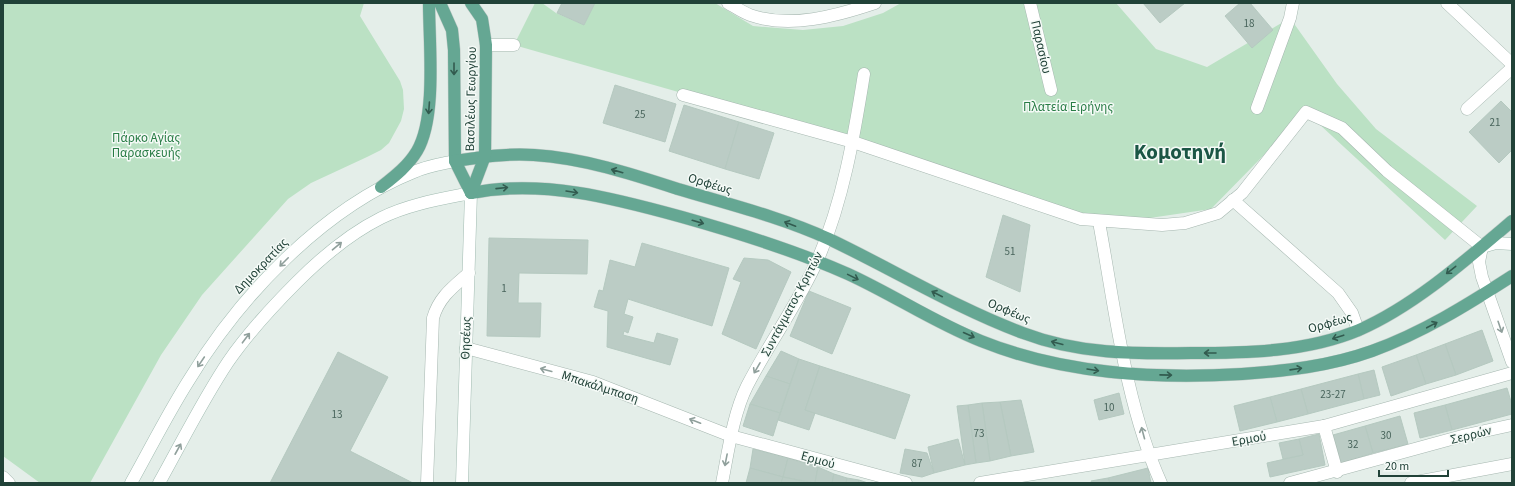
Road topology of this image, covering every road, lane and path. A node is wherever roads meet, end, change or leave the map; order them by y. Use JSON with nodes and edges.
{"nodes":[{"id":1,"x":429,"y":3,"type":"edge"},
{"id":2,"x":440,"y":3,"type":"edge"},
{"id":3,"x":471,"y":3,"type":"edge"},
{"id":4,"x":728,"y":3,"type":"edge"},
{"id":5,"x":875,"y":3,"type":"edge"},
{"id":6,"x":1030,"y":3,"type":"edge"},
{"id":7,"x":1293,"y":3,"type":"edge"},
{"id":8,"x":1447,"y":3,"type":"edge"},
{"id":9,"x":486,"y":45,"type":"junction"},
{"id":10,"x":514,"y":45,"type":"dead end"},
{"id":11,"x":1512,"y":64,"type":"edge"},
{"id":12,"x":1512,"y":68,"type":"edge"},
{"id":13,"x":864,"y":74,"type":"dead end"},
{"id":14,"x":1051,"y":90,"type":"dead end"},
{"id":15,"x":684,"y":95,"type":"dead end"},
{"id":16,"x":1257,"y":108,"type":"dead end"},
{"id":17,"x":1466,"y":109,"type":"dead end"},
{"id":18,"x":854,"y":142,"type":"junction"},
{"id":19,"x":485,"y":156,"type":"junction"},
{"id":20,"x":455,"y":161,"type":"junction"},
{"id":21,"x":381,"y":187,"type":"junction"},
{"id":22,"x":471,"y":193,"type":"junction"},
{"id":23,"x":1234,"y":200,"type":"junction"},
{"id":24,"x":1512,"y":221,"type":"edge"},
{"id":25,"x":1099,"y":222,"type":"junction"},
{"id":26,"x":827,"y":238,"type":"junction"},
{"id":27,"x":1512,"y":244,"type":"edge"},
{"id":28,"x":1482,"y":247,"type":"junction"},
{"id":29,"x":817,"y":260,"type":"junction"},
{"id":30,"x":469,"y":273,"type":"junction"},
{"id":31,"x":1512,"y":276,"type":"edge"},
{"id":32,"x":1487,"y":292,"type":"junction"},
{"id":33,"x":1358,"y":330,"type":"junction"},
{"id":34,"x":466,"y":348,"type":"junction"},
{"id":35,"x":1123,"y":353,"type":"junction"},
{"id":36,"x":1512,"y":362,"type":"edge"},
{"id":37,"x":1127,"y":373,"type":"junction"},
{"id":38,"x":1512,"y":373,"type":"edge"},
{"id":39,"x":1512,"y":425,"type":"edge"},
{"id":40,"x":1324,"y":426,"type":"junction"},
{"id":41,"x":730,"y":436,"type":"junction"},
{"id":42,"x":1149,"y":456,"type":"junction"},
{"id":43,"x":1512,"y":464,"type":"edge"},
{"id":44,"x":1337,"y":472,"type":"junction"},
{"id":45,"x":3,"y":477,"type":"edge"},
{"id":46,"x":9,"y":483,"type":"edge"},
{"id":47,"x":131,"y":483,"type":"edge"},
{"id":48,"x":159,"y":483,"type":"edge"},
{"id":49,"x":427,"y":483,"type":"edge"},
{"id":50,"x":462,"y":483,"type":"edge"},
{"id":51,"x":722,"y":483,"type":"edge"},
{"id":52,"x":906,"y":483,"type":"edge"},
{"id":53,"x":980,"y":483,"type":"edge"},
{"id":54,"x":1161,"y":483,"type":"edge"},
{"id":55,"x":1290,"y":483,"type":"edge"},
{"id":56,"x":1411,"y":483,"type":"edge"}],
"edges":[{"from":1,"to":21,"type":"main road","one_way":true},
{"from":2,"to":20,"type":"main road","name":"Βασιλέως Γεωργίου","one_way":true},
{"from":3,"to":9,"type":"main road","name":"Βασιλέως Γεωργίου"},
{"from":4,"to":5,"type":"street"},
{"from":6,"to":14,"type":"street","name":"Παρασίου"},
{"from":7,"to":16,"type":"street"},
{"from":8,"to":11,"type":"street"},
{"from":9,"to":10,"type":"street"},
{"from":9,"to":19,"type":"main road","name":"Βασιλέως Γεωργίου"},
{"from":12,"to":17,"type":"street"},
{"from":13,"to":18,"type":"street","name":"Συντάγματος Κρητών"},
{"from":15,"to":18,"type":"street"},
{"from":18,"to":25,"type":"street"},
{"from":18,"to":26,"type":"street","name":"Συντάγματος Κρητών"},
{"from":19,"to":20,"type":"main road","name":"Δημοκρατίας"},
{"from":19,"to":22,"type":"main road","name":"Βασιλέως Γεωργίου"},
{"from":26,"to":19,"type":"main road","name":"Ορφέως","one_way":true},
{"from":20,"to":21,"type":"street","name":"Δημοκρατίας"},
{"from":20,"to":22,"type":"main road","name":"Βασιλέως Γεωργίου"},
{"from":21,"to":47,"type":"street","name":"Δημοκρατίας","one_way":true},
{"from":22,"to":29,"type":"main road","one_way":true},
{"from":22,"to":30,"type":"street","name":"Θησέως"},
{"from":48,"to":22,"type":"street","one_way":true},
{"from":23,"to":25,"type":"street"},
{"from":23,"to":28,"type":"street"},
{"from":23,"to":33,"type":"street"},
{"from":24,"to":28,"type":"main road","name":"Ορφέως"},
{"from":25,"to":35,"type":"street"},
{"from":26,"to":29,"type":"street","name":"Συντάγματος Κρητών"},
{"from":35,"to":26,"type":"main road","name":"Ορφέως","one_way":true},
{"from":27,"to":28,"type":"street"},
{"from":28,"to":32,"type":"street"},
{"from":28,"to":33,"type":"main road","name":"Ορφέως","one_way":true},
{"from":29,"to":37,"type":"main road","one_way":true},
{"from":29,"to":41,"type":"street","name":"Συντάγματος Κρητών","one_way":true},
{"from":30,"to":34,"type":"street","name":"Θησέως"},
{"from":30,"to":49,"type":"street"},
{"from":31,"to":32,"type":"main road"},
{"from":32,"to":36,"type":"street","one_way":true},
{"from":37,"to":32,"type":"main road","one_way":true},
{"from":33,"to":35,"type":"main road","name":"Ορφέως","one_way":true},
{"from":41,"to":34,"type":"street","name":"Μπακάλμπαση","one_way":true},
{"from":34,"to":50,"type":"street","name":"Θησέως"},
{"from":35,"to":37,"type":"street"},
{"from":42,"to":37,"type":"street","one_way":true},
{"from":38,"to":40,"type":"street","name":"Ερμού"},
{"from":39,"to":44,"type":"street","name":"Σερρών"},
{"from":40,"to":42,"type":"street","name":"Ερμού"},
{"from":40,"to":44,"type":"street"},
{"from":41,"to":51,"type":"street","name":"Συντάγματος Κρητών","one_way":true},
{"from":41,"to":52,"type":"street","name":"Ερμού"},
{"from":42,"to":53,"type":"street","name":"Ερμού"},
{"from":42,"to":54,"type":"street"},
{"from":43,"to":56,"type":"street"},
{"from":44,"to":55,"type":"street","name":"Σερρών"},
{"from":45,"to":46,"type":"street"}]}
